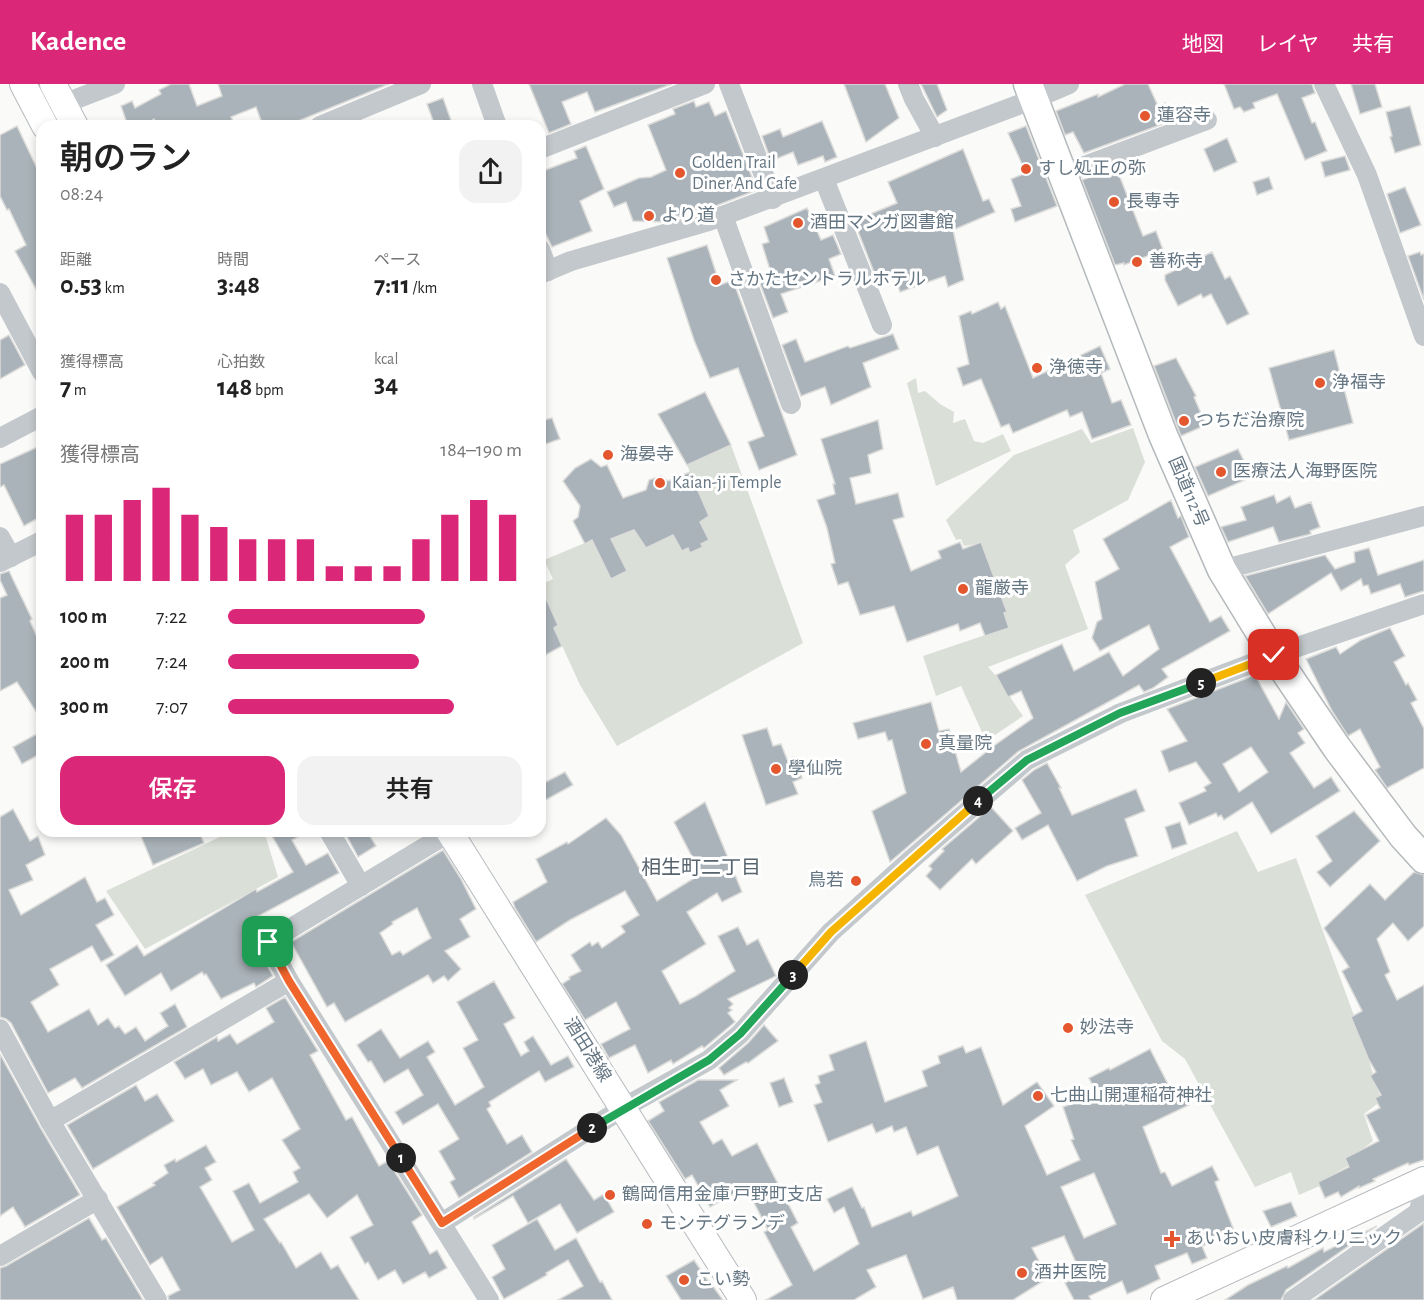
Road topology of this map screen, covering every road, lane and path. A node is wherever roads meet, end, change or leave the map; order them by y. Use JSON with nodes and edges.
{"nodes":[{"id":1,"x":23,"y":84,"type":"edge"},
{"id":2,"x":115,"y":84,"type":"edge"},
{"id":3,"x":421,"y":84,"type":"edge"},
{"id":4,"x":482,"y":84,"type":"edge"},
{"id":5,"x":705,"y":84,"type":"edge"},
{"id":6,"x":729,"y":84,"type":"edge"},
{"id":7,"x":908,"y":84,"type":"edge"},
{"id":8,"x":1069,"y":84,"type":"edge"},
{"id":9,"x":1324,"y":84,"type":"edge"},
{"id":10,"x":1031,"y":92,"type":"edge"},
{"id":11,"x":64,"y":105,"type":"edge"},
{"id":12,"x":42,"y":120,"type":"edge"},
{"id":13,"x":334,"y":120,"type":"edge"},
{"id":14,"x":495,"y":120,"type":"edge"},
{"id":15,"x":1207,"y":120,"type":"dead end"},
{"id":16,"x":935,"y":137,"type":"junction"},
{"id":17,"x":546,"y":146,"type":"edge"},
{"id":18,"x":1063,"y":174,"type":"junction"},
{"id":19,"x":824,"y":179,"type":"junction"},
{"id":20,"x":773,"y":198,"type":"junction"},
{"id":21,"x":723,"y":216,"type":"junction"},
{"id":22,"x":546,"y":272,"type":"edge"},
{"id":23,"x":0,"y":293,"type":"edge"},
{"id":24,"x":882,"y":325,"type":"dead end"},
{"id":25,"x":1424,"y":336,"type":"edge"},
{"id":26,"x":36,"y":361,"type":"edge"},
{"id":27,"x":791,"y":404,"type":"dead end"},
{"id":28,"x":36,"y":419,"type":"edge"},
{"id":29,"x":0,"y":438,"type":"edge"},
{"id":30,"x":1424,"y":516,"type":"edge"},
{"id":31,"x":0,"y":537,"type":"edge"},
{"id":32,"x":36,"y":544,"type":"edge"},
{"id":33,"x":5,"y":559,"type":"edge"},
{"id":34,"x":1222,"y":570,"type":"junction"},
{"id":35,"x":1424,"y":604,"type":"edge"},
{"id":36,"x":1274,"y":655,"type":"junction"},
{"id":37,"x":332,"y":837,"type":"edge"},
{"id":38,"x":439,"y":837,"type":"edge"},
{"id":39,"x":453,"y":837,"type":"edge"},
{"id":40,"x":1424,"y":859,"type":"edge"},
{"id":41,"x":360,"y":886,"type":"junction"},
{"id":42,"x":289,"y":981,"type":"junction"},
{"id":43,"x":0,"y":1029,"type":"edge"},
{"id":44,"x":623,"y":1108,"type":"junction"},
{"id":45,"x":50,"y":1121,"type":"junction"},
{"id":46,"x":1424,"y":1180,"type":"edge"},
{"id":47,"x":1424,"y":1185,"type":"edge"},
{"id":48,"x":98,"y":1199,"type":"junction"},
{"id":49,"x":442,"y":1223,"type":"junction"},
{"id":50,"x":0,"y":1256,"type":"edge"},
{"id":51,"x":157,"y":1300,"type":"edge"},
{"id":52,"x":489,"y":1300,"type":"edge"},
{"id":53,"x":743,"y":1300,"type":"edge"},
{"id":54,"x":1164,"y":1300,"type":"edge"},
{"id":55,"x":1293,"y":1300,"type":"edge"}],
"edges":[{"from":1,"to":12,"type":"main road"},
{"from":2,"to":11,"type":"street"},
{"from":3,"to":13,"type":"street"},
{"from":4,"to":14,"type":"street"},
{"from":5,"to":17,"type":"street"},
{"from":6,"to":20,"type":"street"},
{"from":7,"to":16,"type":"street"},
{"from":8,"to":10,"type":"street"},
{"from":9,"to":25,"type":"street"},
{"from":10,"to":16,"type":"street"},
{"from":10,"to":18,"type":"highway","name":"国道112号"},
{"from":15,"to":18,"type":"street"},
{"from":16,"to":19,"type":"street"},
{"from":18,"to":34,"type":"highway","name":"国道112号"},
{"from":19,"to":20,"type":"street"},
{"from":19,"to":24,"type":"street"},
{"from":20,"to":21,"type":"street"},
{"from":21,"to":22,"type":"street"},
{"from":21,"to":27,"type":"street"},
{"from":23,"to":26,"type":"street"},
{"from":28,"to":29,"type":"street"},
{"from":30,"to":34,"type":"street"},
{"from":31,"to":33,"type":"street"},
{"from":32,"to":33,"type":"street"},
{"from":34,"to":36,"type":"highway","name":"国道112号"},
{"from":35,"to":36,"type":"street"},
{"from":36,"to":40,"type":"highway","name":"国道112号"},
{"from":36,"to":44,"type":"street"},
{"from":37,"to":41,"type":"street"},
{"from":38,"to":41,"type":"street"},
{"from":39,"to":44,"type":"main road","name":"酒田港線"},
{"from":41,"to":42,"type":"street"},
{"from":42,"to":45,"type":"street"},
{"from":42,"to":49,"type":"street"},
{"from":43,"to":45,"type":"street"},
{"from":44,"to":49,"type":"street"},
{"from":44,"to":53,"type":"main road","name":"酒田港線"},
{"from":45,"to":48,"type":"street"},
{"from":46,"to":54,"type":"main road"},
{"from":47,"to":55,"type":"street"},
{"from":48,"to":50,"type":"street"},
{"from":48,"to":51,"type":"street"},
{"from":49,"to":52,"type":"street"}]}
